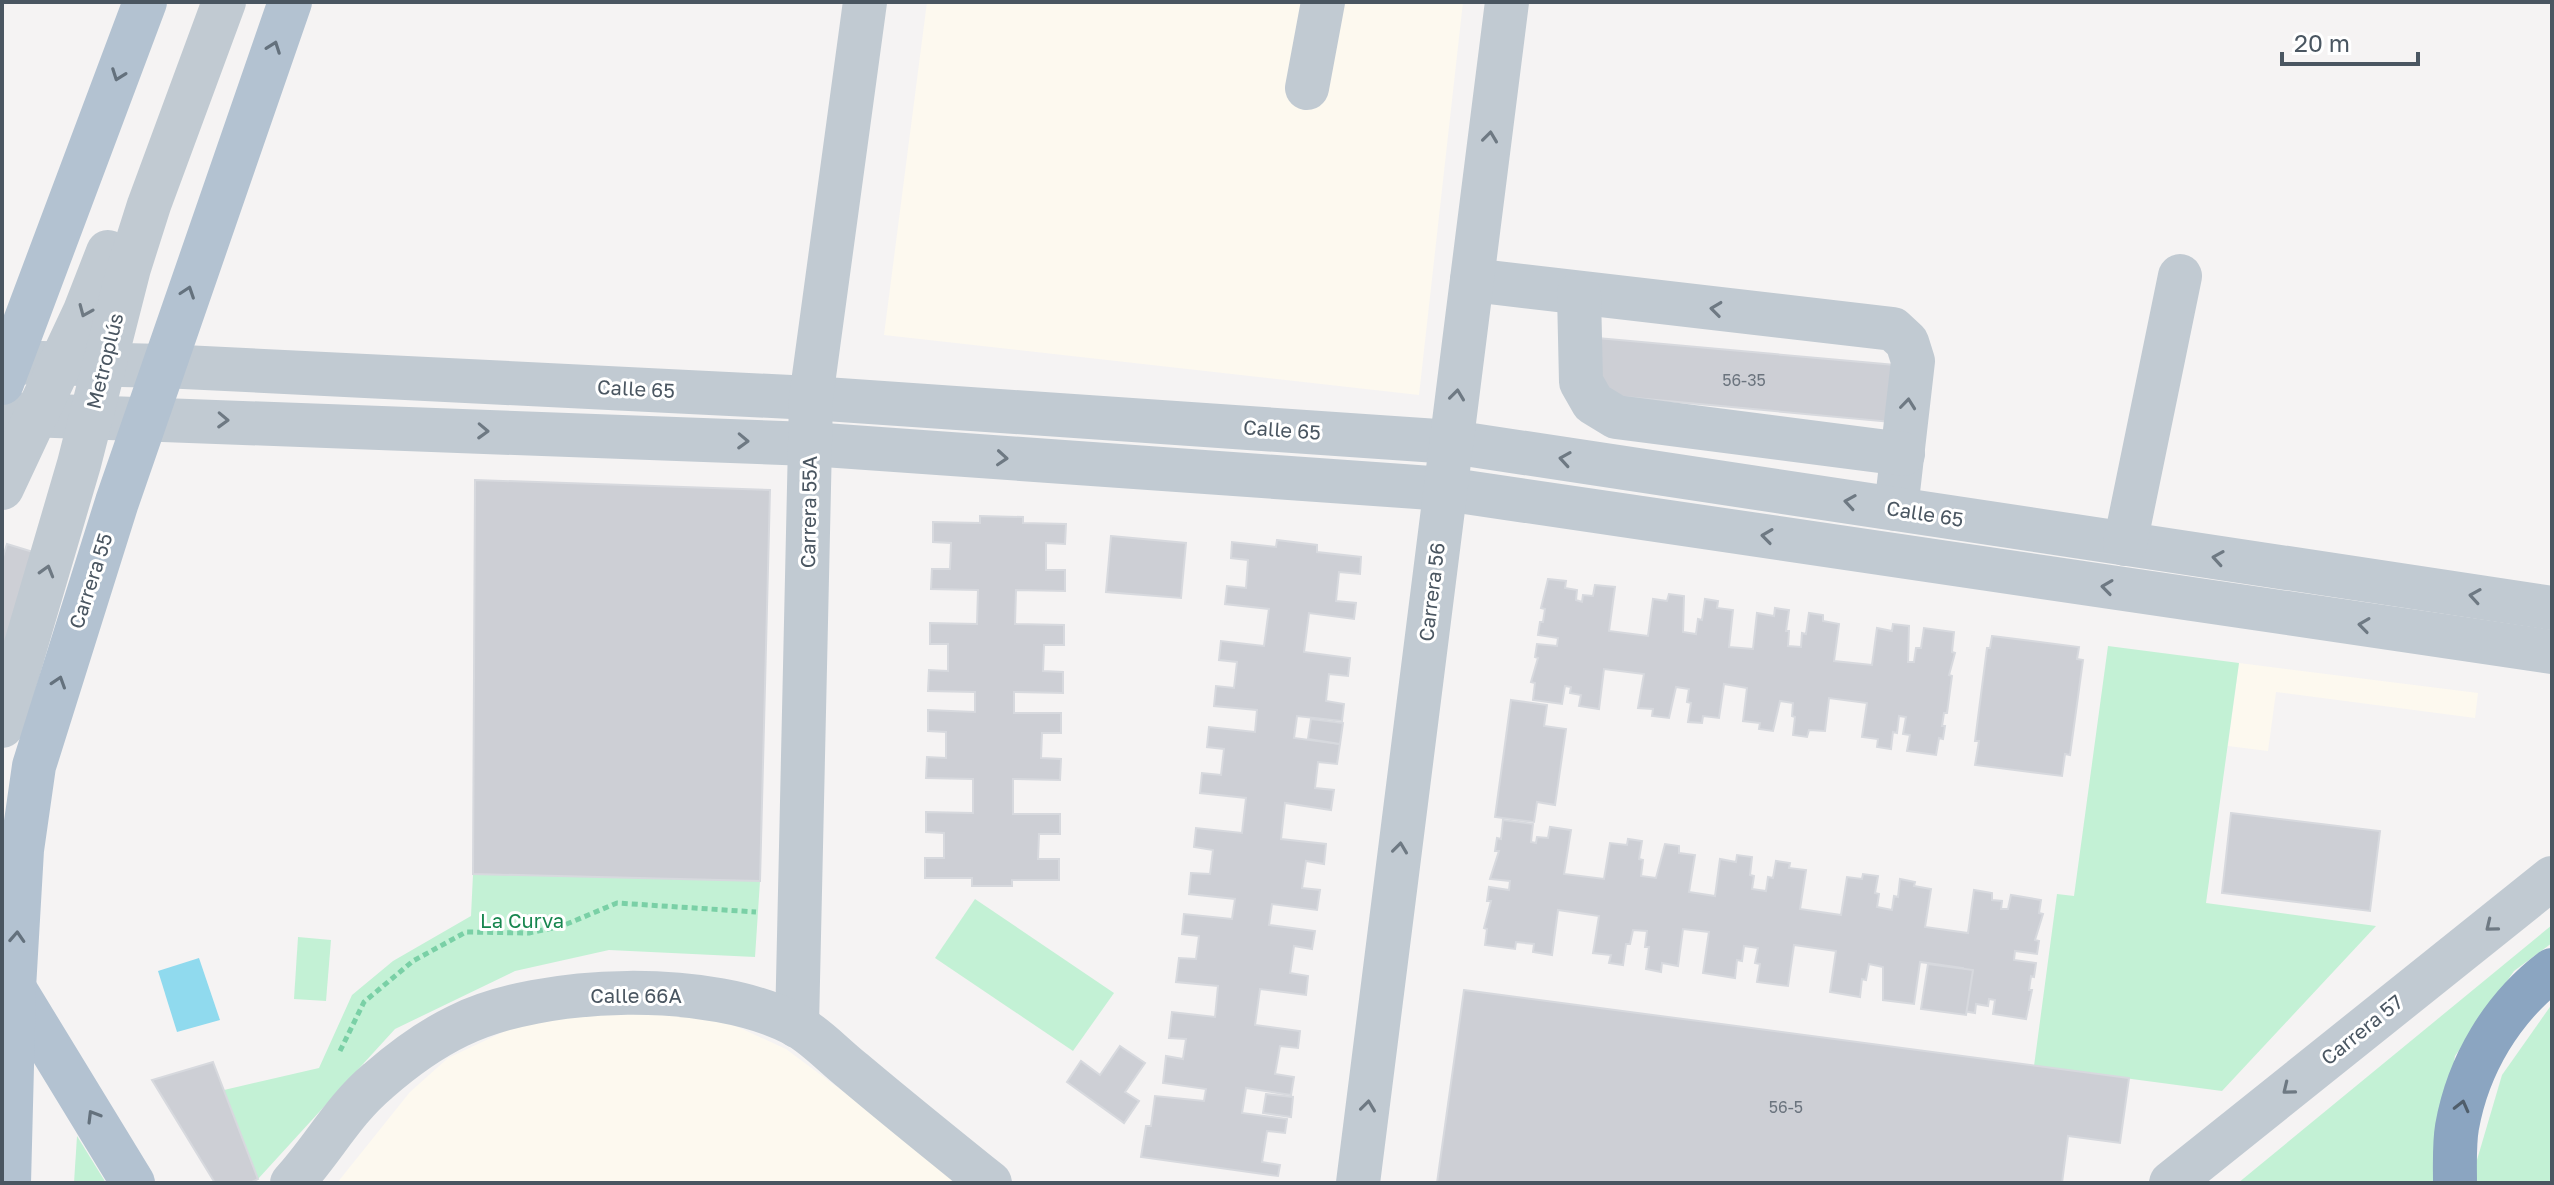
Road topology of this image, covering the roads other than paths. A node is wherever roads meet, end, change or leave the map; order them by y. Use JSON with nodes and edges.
{"nodes":[{"id":1,"x":145,"y":2,"type":"edge"},
{"id":2,"x":200,"y":2,"type":"edge"},
{"id":3,"x":224,"y":2,"type":"edge"},
{"id":4,"x":290,"y":2,"type":"edge"},
{"id":5,"x":865,"y":2,"type":"edge"},
{"id":6,"x":1323,"y":2,"type":"edge"},
{"id":7,"x":1507,"y":2,"type":"edge"},
{"id":8,"x":1307,"y":88,"type":"dead end"},
{"id":9,"x":2180,"y":276,"type":"dead end"},
{"id":10,"x":1472,"y":280,"type":"junction"},
{"id":11,"x":1579,"y":294,"type":"junction"},
{"id":12,"x":61,"y":363,"type":"junction"},
{"id":13,"x":104,"y":365,"type":"junction"},
{"id":14,"x":163,"y":366,"type":"junction"},
{"id":15,"x":5,"y":369,"type":"edge"},
{"id":16,"x":811,"y":398,"type":"junction"},
{"id":17,"x":19,"y":414,"type":"edge"},
{"id":18,"x":91,"y":416,"type":"junction"},
{"id":19,"x":145,"y":417,"type":"junction"},
{"id":20,"x":1616,"y":417,"type":"junction"},
{"id":21,"x":1452,"y":442,"type":"junction"},
{"id":22,"x":810,"y":444,"type":"junction"},
{"id":23,"x":1903,"y":454,"type":"junction"},
{"id":24,"x":1610,"y":466,"type":"junction"},
{"id":25,"x":2,"y":488,"type":"edge"},
{"id":26,"x":1445,"y":489,"type":"junction"},
{"id":27,"x":1896,"y":509,"type":"junction"},
{"id":28,"x":2125,"y":544,"type":"junction"},
{"id":29,"x":2552,"y":608,"type":"edge"},
{"id":30,"x":2552,"y":652,"type":"edge"},
{"id":31,"x":2,"y":726,"type":"edge"},
{"id":32,"x":2552,"y":878,"type":"edge"},
{"id":33,"x":2552,"y":970,"type":"edge"},
{"id":34,"x":14,"y":988,"type":"junction"},
{"id":35,"x":797,"y":1026,"type":"junction"},
{"id":36,"x":975,"y":1178,"type":"edge"},
{"id":37,"x":9,"y":1183,"type":"edge"},
{"id":38,"x":133,"y":1183,"type":"edge"},
{"id":39,"x":292,"y":1183,"type":"edge"},
{"id":40,"x":1358,"y":1183,"type":"edge"},
{"id":41,"x":2171,"y":1183,"type":"edge"},
{"id":42,"x":2455,"y":1183,"type":"edge"}],
"edges":[{"from":1,"to":15,"type":"main road","one_way":true},
{"from":2,"to":12,"type":"street","name":"Metroplús","one_way":true},
{"from":3,"to":13,"type":"street","name":"Metroplús"},
{"from":14,"to":4,"type":"main road","name":"Carrera 55","one_way":true},
{"from":5,"to":16,"type":"street","name":"Carrera 55A"},
{"from":6,"to":8,"type":"street"},
{"from":10,"to":7,"type":"street","name":"Carrera 56","one_way":true},
{"from":9,"to":28,"type":"street"},
{"from":10,"to":11,"type":"street"},
{"from":21,"to":10,"type":"street","name":"Carrera 56","one_way":true},
{"from":11,"to":20,"type":"street"},
{"from":23,"to":11,"type":"street","one_way":true},
{"from":12,"to":13,"type":"street","name":"Calle 65"},
{"from":12,"to":15,"type":"street","name":"Calle 65"},
{"from":12,"to":17,"type":"street","name":"Metroplús"},
{"from":13,"to":14,"type":"street","name":"Calle 65"},
{"from":13,"to":18,"type":"street","name":"Metroplús"},
{"from":14,"to":16,"type":"street","name":"Calle 65"},
{"from":14,"to":19,"type":"main road","name":"Carrera 55"},
{"from":16,"to":21,"type":"street","name":"Calle 65"},
{"from":16,"to":22,"type":"street","name":"Carrera 55A"},
{"from":17,"to":18,"type":"street"},
{"from":17,"to":25,"type":"street","name":"Metroplús"},
{"from":18,"to":19,"type":"street"},
{"from":31,"to":18,"type":"street","name":"Metroplús","one_way":true},
{"from":19,"to":22,"type":"street","one_way":true},
{"from":34,"to":19,"type":"main road","name":"Carrera 55","one_way":true},
{"from":20,"to":23,"type":"street"},
{"from":20,"to":24,"type":"street"},
{"from":24,"to":21,"type":"street","name":"Calle 65","one_way":true},
{"from":21,"to":26,"type":"street","name":"Carrera 56"},
{"from":22,"to":26,"type":"street","one_way":true},
{"from":22,"to":35,"type":"street","name":"Carrera 55A"},
{"from":23,"to":27,"type":"street"},
{"from":27,"to":24,"type":"street","name":"Calle 65","one_way":true},
{"from":30,"to":26,"type":"street","one_way":true},
{"from":40,"to":26,"type":"street","name":"Carrera 56","one_way":true},
{"from":27,"to":28,"type":"street","name":"Calle 65"},
{"from":29,"to":28,"type":"street","name":"Calle 65","one_way":true},
{"from":32,"to":41,"type":"street","name":"Carrera 57","one_way":true},
{"from":42,"to":33,"type":"highway","one_way":true},
{"from":34,"to":37,"type":"main road","name":"Carrera 55"},
{"from":38,"to":34,"type":"main road","one_way":true},
{"from":35,"to":36,"type":"street","name":"Calle 66A"},
{"from":35,"to":39,"type":"street","name":"Calle 66A"}]}
